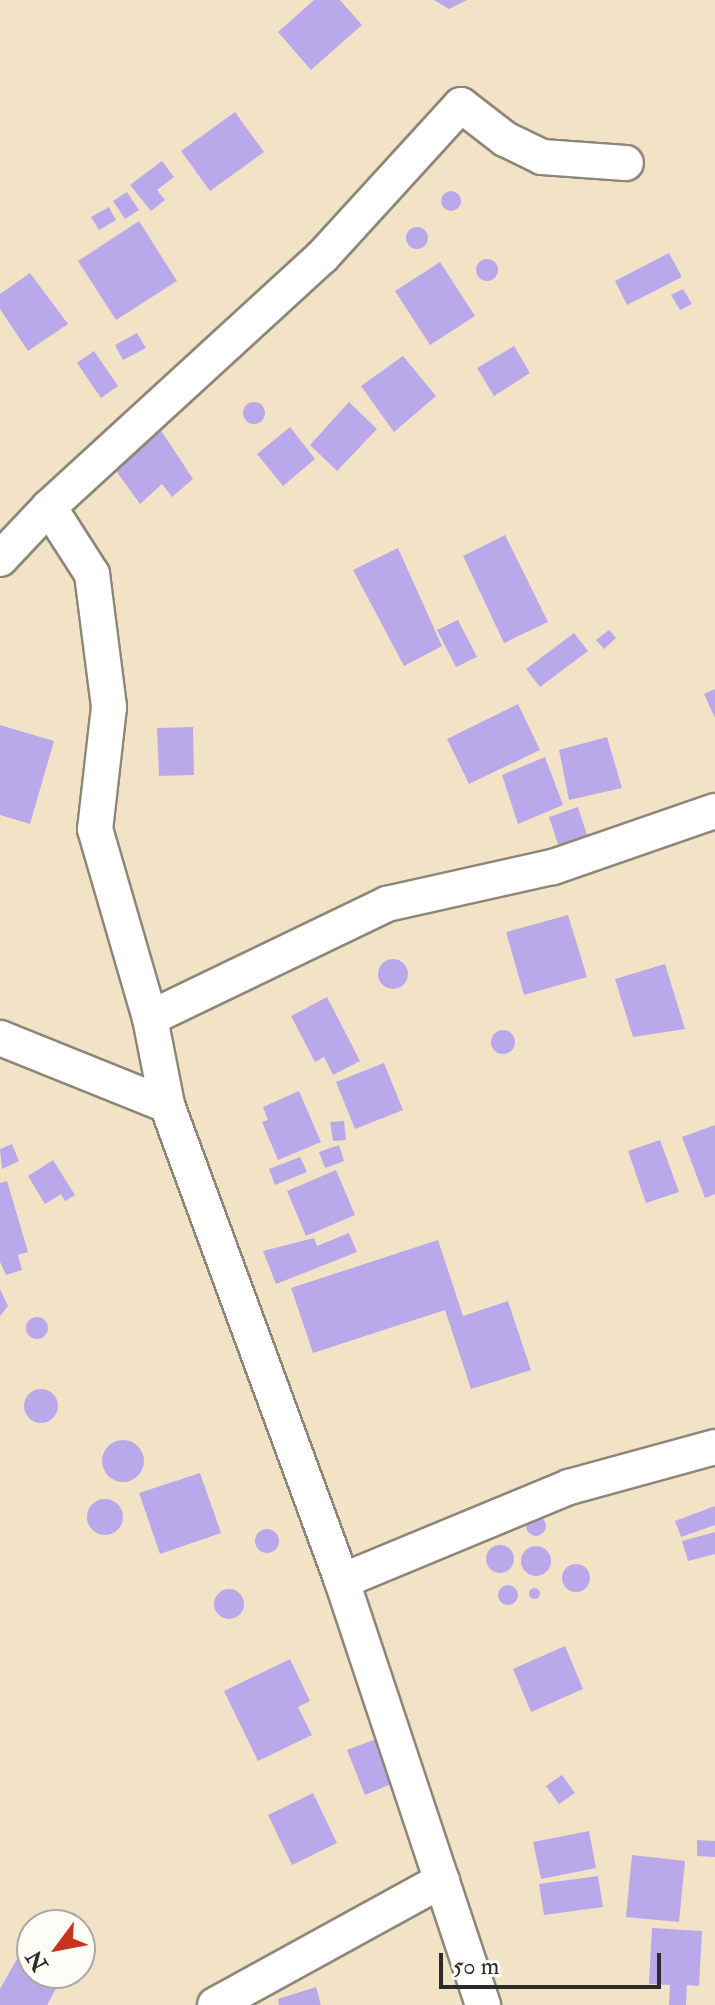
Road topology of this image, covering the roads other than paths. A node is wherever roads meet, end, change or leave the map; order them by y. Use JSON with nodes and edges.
{"nodes":[{"id":1,"x":626,"y":163,"type":"dead end"},
{"id":2,"x":49,"y":507,"type":"junction"},
{"id":3,"x":0,"y":559,"type":"edge"},
{"id":4,"x":711,"y":822,"type":"edge"},
{"id":5,"x":150,"y":1018,"type":"junction"},
{"id":6,"x":0,"y":1038,"type":"edge"},
{"id":7,"x":66,"y":1065,"type":"junction"},
{"id":8,"x":0,"y":1067,"type":"edge"},
{"id":9,"x":167,"y":1105,"type":"junction"},
{"id":10,"x":715,"y":1447,"type":"edge"},
{"id":11,"x":342,"y":1581,"type":"junction"},
{"id":12,"x":442,"y":1880,"type":"junction"},
{"id":13,"x":215,"y":2005,"type":"edge"},
{"id":14,"x":483,"y":2005,"type":"edge"}],
"edges":[{"from":1,"to":2,"type":"street"},
{"from":2,"to":3,"type":"street"},
{"from":2,"to":5,"type":"street"},
{"from":4,"to":5,"type":"street"},
{"from":5,"to":9,"type":"street"},
{"from":6,"to":7,"type":"street"},
{"from":7,"to":8,"type":"street"},
{"from":7,"to":9,"type":"street"},
{"from":9,"to":11,"type":"street"},
{"from":10,"to":11,"type":"street"},
{"from":11,"to":12,"type":"street"},
{"from":12,"to":13,"type":"street"},
{"from":12,"to":14,"type":"street"}]}
